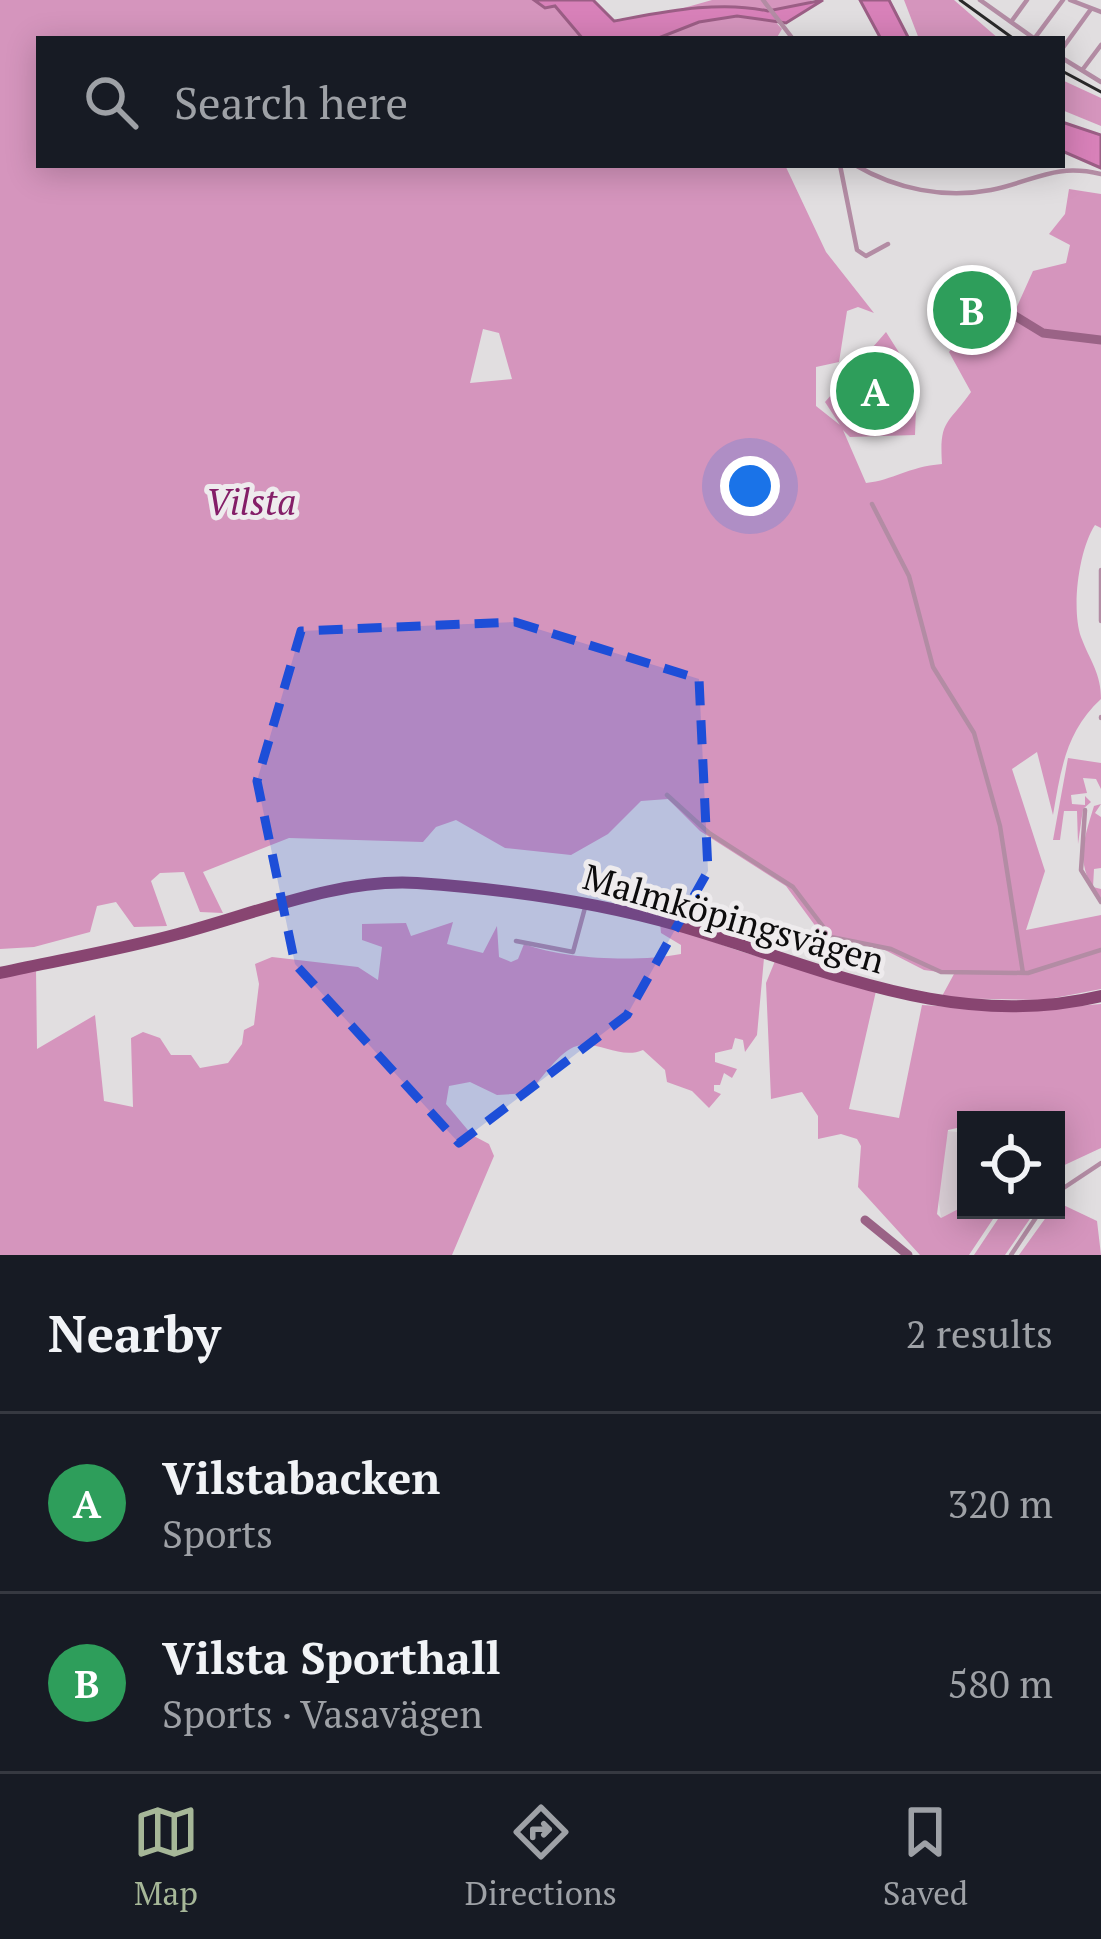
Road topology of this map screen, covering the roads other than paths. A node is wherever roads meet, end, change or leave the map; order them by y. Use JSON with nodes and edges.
{"nodes":[{"id":1,"x":763,"y":0,"type":"edge"},
{"id":2,"x":980,"y":0,"type":"edge"},
{"id":3,"x":1027,"y":0,"type":"edge"},
{"id":4,"x":1066,"y":0,"type":"edge"},
{"id":5,"x":992,"y":3,"type":"edge"},
{"id":6,"x":1091,"y":9,"type":"junction"},
{"id":7,"x":1101,"y":12,"type":"edge"},
{"id":8,"x":1011,"y":22,"type":"junction"},
{"id":9,"x":791,"y":36,"type":"edge"},
{"id":10,"x":1031,"y":36,"type":"edge"},
{"id":11,"x":1037,"y":36,"type":"edge"},
{"id":12,"x":1065,"y":45,"type":"edge"},
{"id":13,"x":1101,"y":45,"type":"edge"},
{"id":14,"x":1065,"y":60,"type":"edge"},
{"id":15,"x":1082,"y":71,"type":"junction"},
{"id":16,"x":1101,"y":82,"type":"edge"},
{"id":17,"x":1065,"y":167,"type":"edge"},
{"id":18,"x":841,"y":168,"type":"edge"},
{"id":19,"x":862,"y":168,"type":"edge"},
{"id":20,"x":1063,"y":168,"type":"edge"},
{"id":21,"x":1101,"y":174,"type":"edge"},
{"id":22,"x":888,"y":244,"type":"dead end"},
{"id":23,"x":967,"y":286,"type":"dead end"},
{"id":24,"x":1101,"y":340,"type":"edge"},
{"id":25,"x":872,"y":504,"type":"dead end"},
{"id":26,"x":1101,"y":570,"type":"edge"},
{"id":27,"x":1100,"y":603,"type":"edge"},
{"id":28,"x":1101,"y":622,"type":"edge"},
{"id":29,"x":667,"y":795,"type":"dead end"},
{"id":30,"x":1085,"y":810,"type":"dead end"},
{"id":31,"x":1101,"y":902,"type":"edge"},
{"id":32,"x":586,"y":904,"type":"junction"},
{"id":33,"x":516,"y":940,"type":"dead end"},
{"id":34,"x":1101,"y":950,"type":"edge"},
{"id":35,"x":0,"y":973,"type":"edge"},
{"id":36,"x":1023,"y":973,"type":"junction"},
{"id":37,"x":1101,"y":996,"type":"edge"},
{"id":38,"x":1101,"y":1163,"type":"edge"},
{"id":39,"x":1065,"y":1187,"type":"edge"},
{"id":40,"x":1034,"y":1219,"type":"edge"},
{"id":41,"x":865,"y":1220,"type":"dead end"},
{"id":42,"x":908,"y":1255,"type":"edge"},
{"id":43,"x":1011,"y":1255,"type":"edge"}],
"edges":[{"from":1,"to":9,"type":"street"},
{"from":2,"to":5,"type":"street"},
{"from":3,"to":8,"type":"street"},
{"from":4,"to":6,"type":"street"},
{"from":4,"to":11,"type":"street"},
{"from":5,"to":8,"type":"street"},
{"from":6,"to":7,"type":"street"},
{"from":6,"to":12,"type":"street"},
{"from":8,"to":10,"type":"street"},
{"from":13,"to":15,"type":"street"},
{"from":14,"to":15,"type":"street"},
{"from":15,"to":16,"type":"street"},
{"from":17,"to":21,"type":"street"},
{"from":18,"to":22,"type":"street"},
{"from":19,"to":20,"type":"street"},
{"from":23,"to":24,"type":"street"},
{"from":25,"to":36,"type":"street"},
{"from":26,"to":27,"type":"street"},
{"from":27,"to":28,"type":"street"},
{"from":29,"to":36,"type":"street"},
{"from":30,"to":31,"type":"street"},
{"from":32,"to":33,"type":"street"},
{"from":32,"to":35,"type":"main road","name":"Malmköpingsvägen"},
{"from":32,"to":37,"type":"main road","name":"Malmköpingsvägen"},
{"from":34,"to":36,"type":"street"},
{"from":38,"to":39,"type":"street"},
{"from":40,"to":43,"type":"street"},
{"from":41,"to":42,"type":"street"}]}
